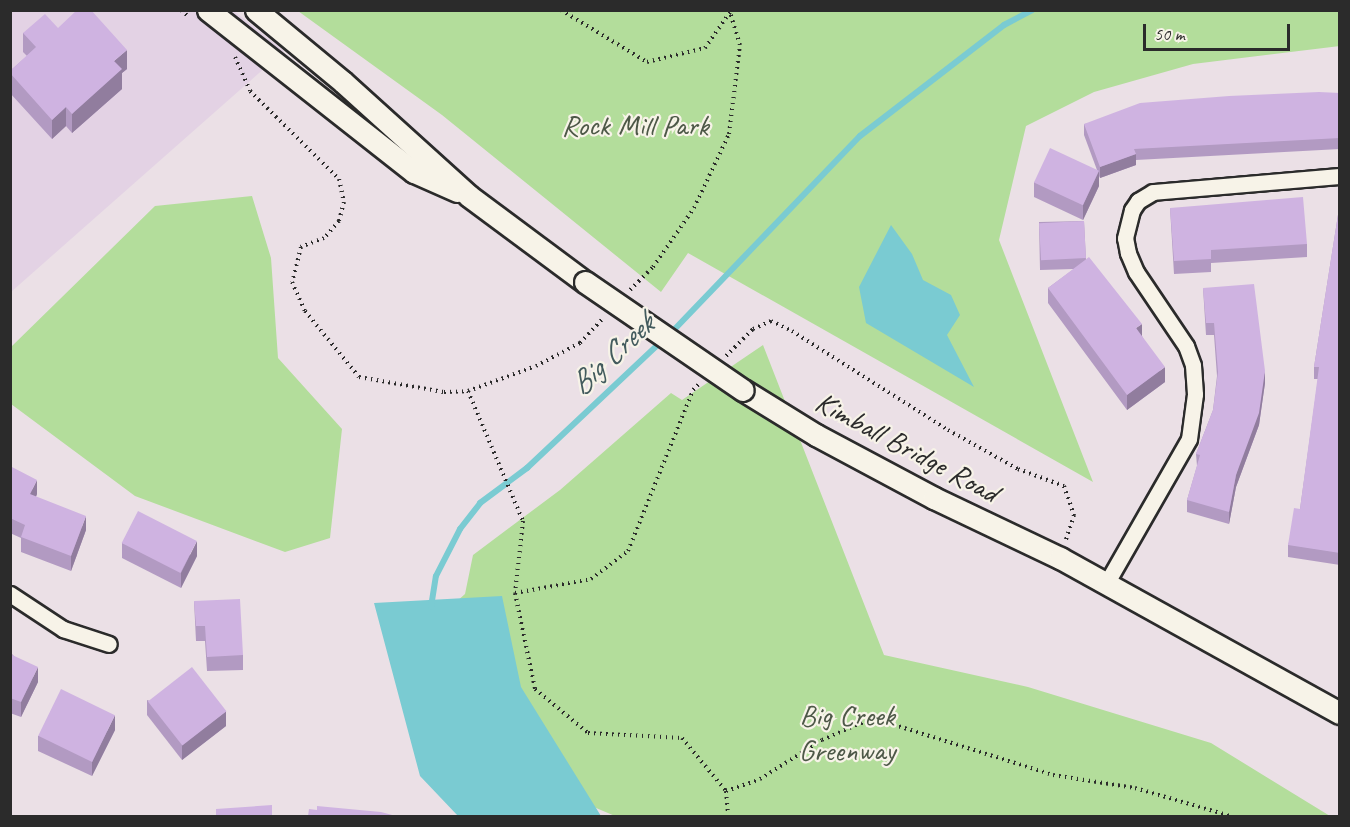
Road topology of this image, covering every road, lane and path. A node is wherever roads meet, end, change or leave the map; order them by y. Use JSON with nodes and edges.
{"nodes":[{"id":1,"x":181,"y":10,"type":"edge"},
{"id":2,"x":256,"y":10,"type":"edge"},
{"id":3,"x":561,"y":10,"type":"edge"},
{"id":4,"x":730,"y":11,"type":"edge"},
{"id":5,"x":203,"y":18,"type":"edge"},
{"id":6,"x":226,"y":48,"type":"dead end"},
{"id":7,"x":1340,"y":176,"type":"edge"},
{"id":8,"x":470,"y":196,"type":"junction"},
{"id":9,"x":628,"y":292,"type":"dead end"},
{"id":10,"x":612,"y":309,"type":"dead end"},
{"id":11,"x":468,"y":391,"type":"junction"},
{"id":12,"x":1106,"y":584,"type":"junction"},
{"id":13,"x":10,"y":594,"type":"edge"},
{"id":14,"x":109,"y":644,"type":"dead end"},
{"id":15,"x":1340,"y":713,"type":"edge"},
{"id":16,"x":726,"y":791,"type":"junction"},
{"id":17,"x":728,"y":816,"type":"edge"},
{"id":18,"x":1232,"y":816,"type":"edge"}],
"edges":[{"from":1,"to":5,"type":"path"},
{"from":2,"to":8,"type":"street","name":"Kimball Bridge Road"},
{"from":3,"to":4,"type":"path"},
{"from":4,"to":9,"type":"path"},
{"from":5,"to":8,"type":"street","name":"Kimball Bridge Road"},
{"from":6,"to":11,"type":"path"},
{"from":7,"to":12,"type":"street"},
{"from":8,"to":12,"type":"street","name":"Kimball Bridge Road","bridge":true},
{"from":10,"to":11,"type":"path"},
{"from":11,"to":16,"type":"path"},
{"from":12,"to":15,"type":"street","name":"Kimball Bridge Road"},
{"from":13,"to":14,"type":"street"},
{"from":16,"to":17,"type":"path"},
{"from":16,"to":18,"type":"path"}]}
